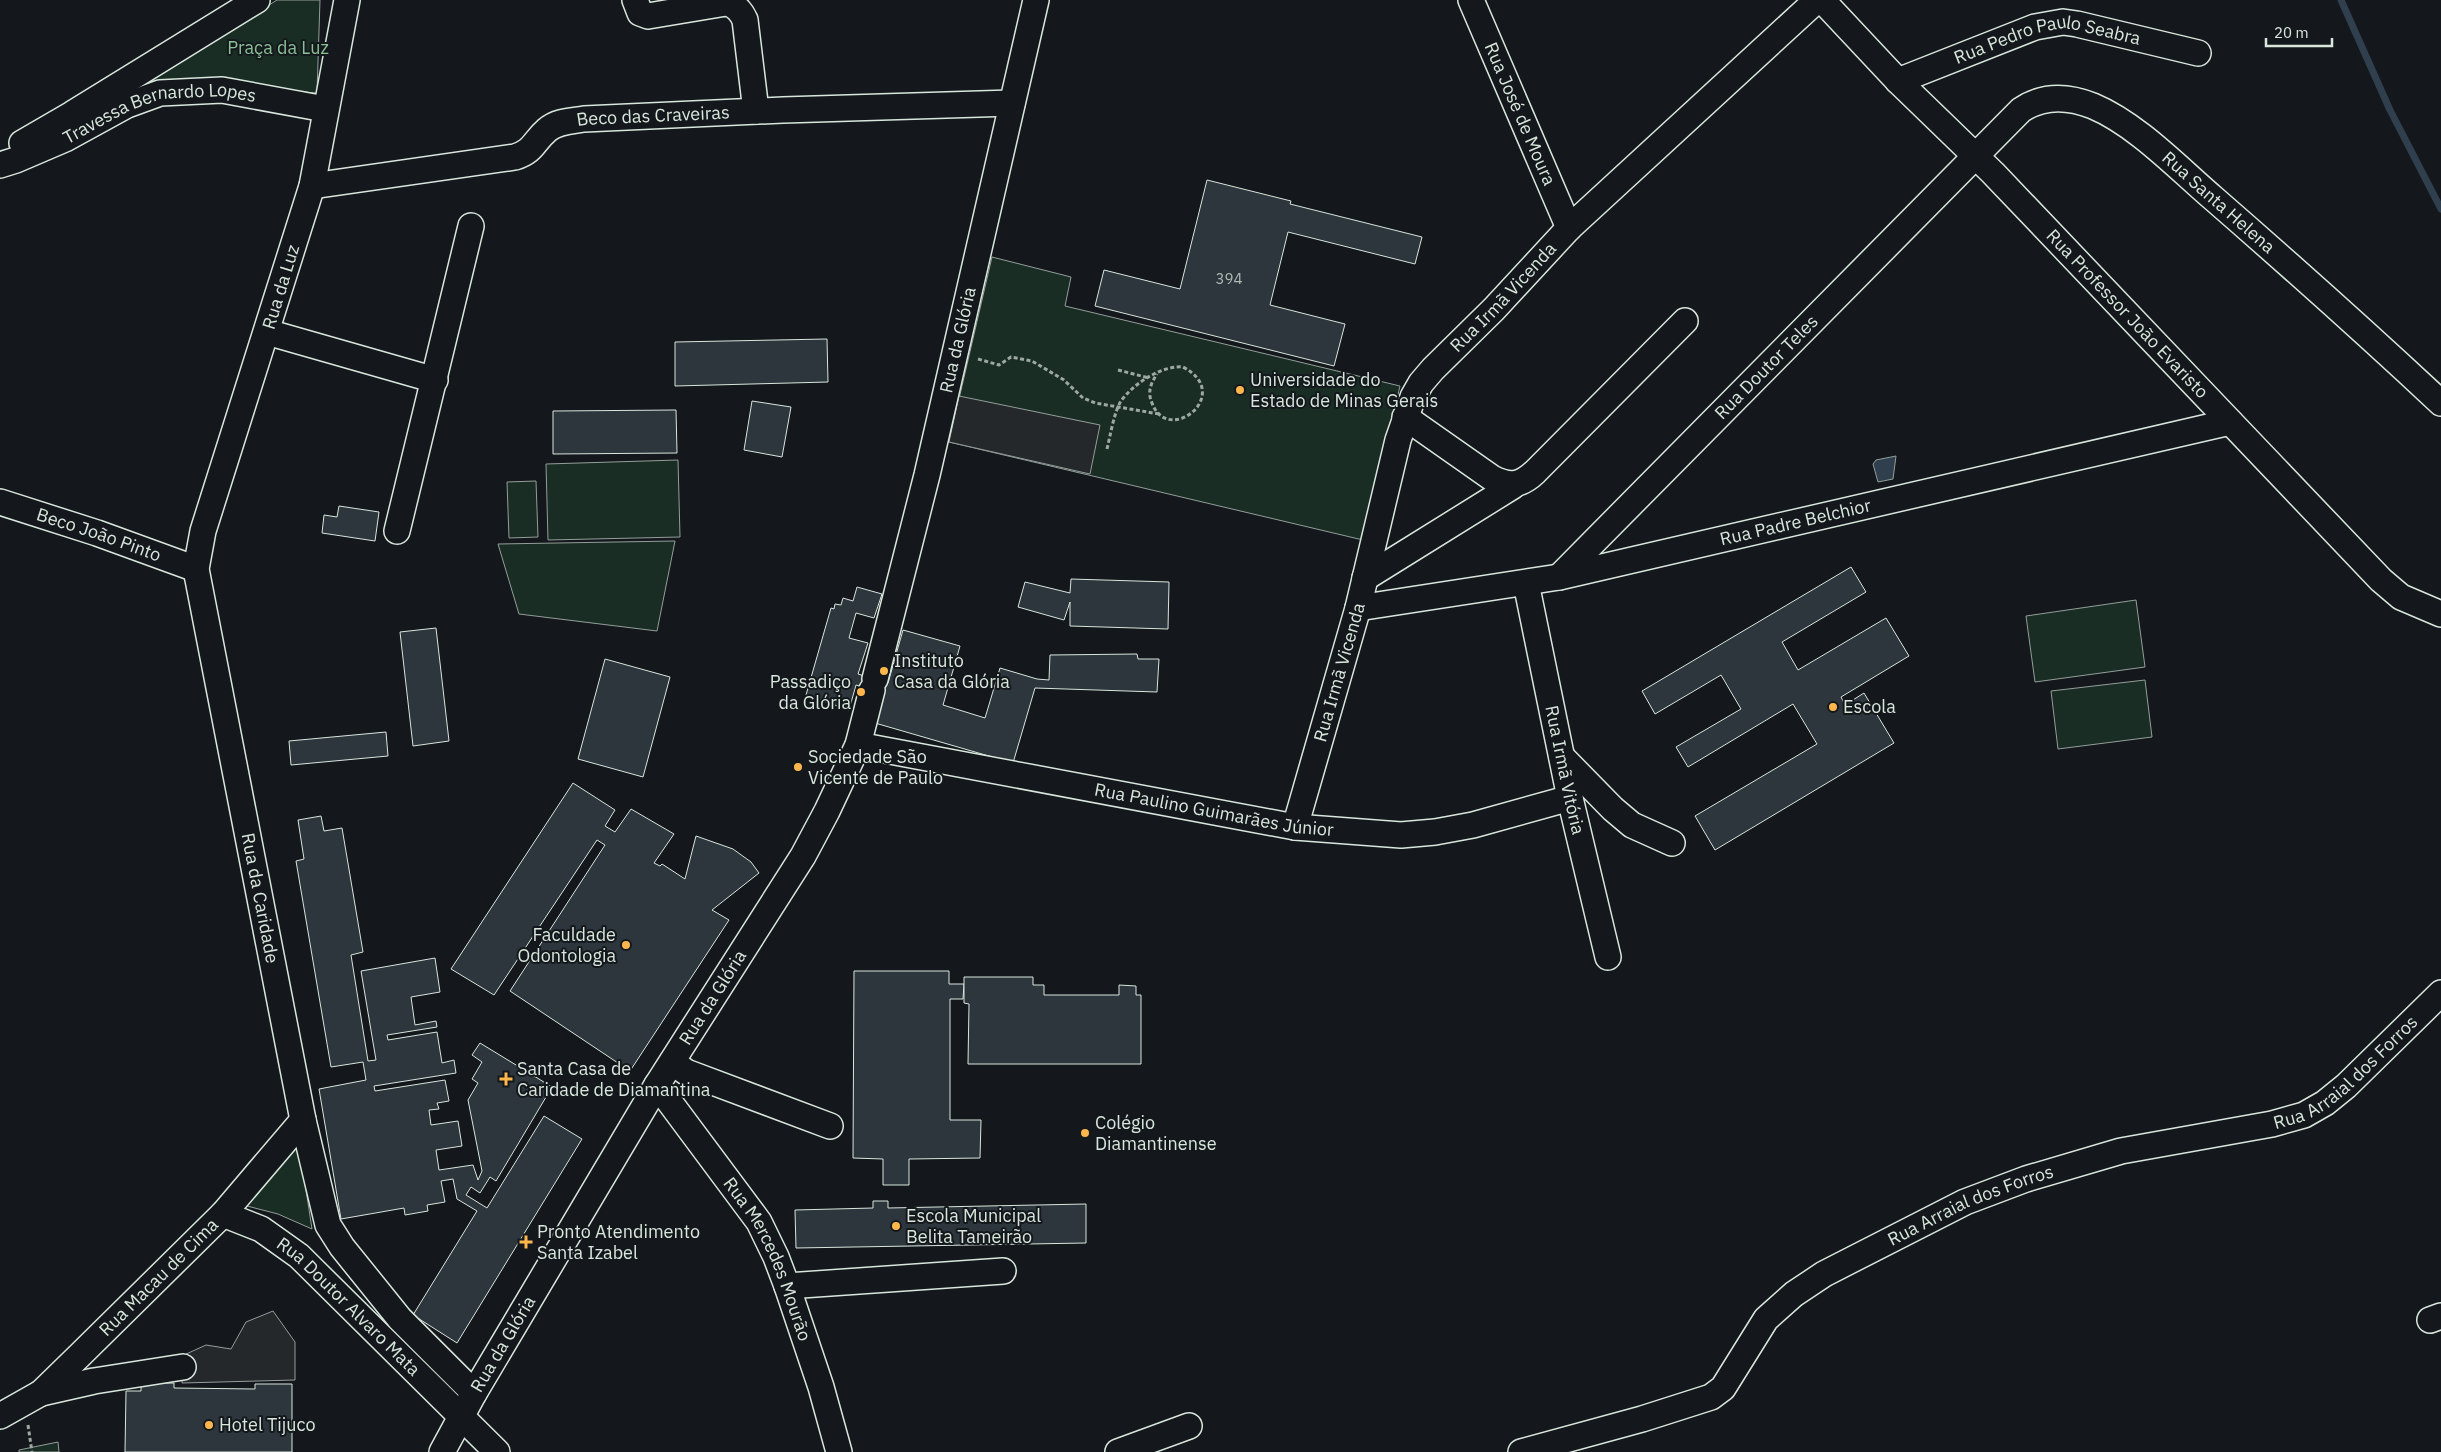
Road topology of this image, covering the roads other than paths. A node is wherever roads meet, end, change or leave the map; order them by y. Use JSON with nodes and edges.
{"nodes":[{"id":1,"x":257,"y":0,"type":"edge"},
{"id":2,"x":347,"y":0,"type":"edge"},
{"id":3,"x":635,"y":0,"type":"edge"},
{"id":4,"x":1036,"y":0,"type":"edge"},
{"id":5,"x":1471,"y":0,"type":"edge"},
{"id":6,"x":1817,"y":0,"type":"edge"},
{"id":7,"x":1822,"y":0,"type":"edge"},
{"id":8,"x":2198,"y":52,"type":"dead end"},
{"id":9,"x":1898,"y":81,"type":"junction"},
{"id":10,"x":1012,"y":103,"type":"junction"},
{"id":11,"x":325,"y":109,"type":"junction"},
{"id":12,"x":756,"y":111,"type":"junction"},
{"id":13,"x":0,"y":148,"type":"edge"},
{"id":14,"x":1975,"y":156,"type":"junction"},
{"id":15,"x":0,"y":164,"type":"edge"},
{"id":16,"x":312,"y":186,"type":"junction"},
{"id":17,"x":471,"y":226,"type":"dead end"},
{"id":18,"x":1569,"y":228,"type":"junction"},
{"id":19,"x":1685,"y":322,"type":"dead end"},
{"id":20,"x":267,"y":332,"type":"junction"},
{"id":21,"x":435,"y":380,"type":"junction"},
{"id":22,"x":2441,"y":403,"type":"edge"},
{"id":23,"x":1405,"y":416,"type":"junction"},
{"id":24,"x":2230,"y":422,"type":"junction"},
{"id":25,"x":1513,"y":486,"type":"junction"},
{"id":26,"x":0,"y":502,"type":"edge"},
{"id":27,"x":397,"y":531,"type":"dead end"},
{"id":28,"x":196,"y":569,"type":"junction"},
{"id":29,"x":1558,"y":577,"type":"junction"},
{"id":30,"x":1365,"y":578,"type":"junction"},
{"id":31,"x":1526,"y":583,"type":"junction"},
{"id":32,"x":1358,"y":608,"type":"junction"},
{"id":33,"x":2441,"y":614,"type":"edge"},
{"id":34,"x":858,"y":745,"type":"junction"},
{"id":35,"x":1562,"y":757,"type":"junction"},
{"id":36,"x":1570,"y":798,"type":"junction"},
{"id":37,"x":1295,"y":827,"type":"junction"},
{"id":38,"x":1672,"y":843,"type":"dead end"},
{"id":39,"x":1608,"y":957,"type":"dead end"},
{"id":40,"x":2441,"y":993,"type":"edge"},
{"id":41,"x":672,"y":1062,"type":"junction"},
{"id":42,"x":657,"y":1085,"type":"junction"},
{"id":43,"x":303,"y":1120,"type":"junction"},
{"id":44,"x":830,"y":1126,"type":"dead end"},
{"id":45,"x":223,"y":1214,"type":"junction"},
{"id":46,"x":328,"y":1225,"type":"junction"},
{"id":47,"x":299,"y":1256,"type":"junction"},
{"id":48,"x":1003,"y":1271,"type":"dead end"},
{"id":49,"x":787,"y":1286,"type":"junction"},
{"id":50,"x":183,"y":1368,"type":"dead end"},
{"id":51,"x":41,"y":1393,"type":"junction"},
{"id":52,"x":474,"y":1393,"type":"junction"},
{"id":53,"x":0,"y":1416,"type":"edge"},
{"id":54,"x":461,"y":1416,"type":"junction"},
{"id":55,"x":1189,"y":1426,"type":"dead end"},
{"id":56,"x":442,"y":1452,"type":"edge"},
{"id":57,"x":498,"y":1452,"type":"edge"},
{"id":58,"x":839,"y":1452,"type":"edge"},
{"id":59,"x":1118,"y":1452,"type":"edge"},
{"id":60,"x":1521,"y":1452,"type":"edge"}],
"edges":[{"from":1,"to":13,"type":"street"},
{"from":2,"to":11,"type":"street","name":"Rua da Luz"},
{"from":3,"to":12,"type":"street"},
{"from":4,"to":10,"type":"street","name":"Rua da Glória"},
{"from":5,"to":18,"type":"street","name":"Rua José de Moura"},
{"from":6,"to":18,"type":"street","name":"Rua Irmã Vicenda"},
{"from":7,"to":9,"type":"street","name":"Rua Professor João Evaristo"},
{"from":8,"to":9,"type":"street","name":"Rua Pedro Paulo Seabra"},
{"from":9,"to":14,"type":"street","name":"Rua Professor João Evaristo"},
{"from":10,"to":12,"type":"street","name":"Beco das Craveiras"},
{"from":10,"to":34,"type":"street","name":"Rua da Glória"},
{"from":11,"to":15,"type":"street","name":"Travessa Bernardo Lopes"},
{"from":11,"to":16,"type":"street","name":"Rua da Luz"},
{"from":12,"to":16,"type":"street","name":"Beco das Craveiras"},
{"from":14,"to":22,"type":"street","name":"Rua Santa Helena"},
{"from":14,"to":24,"type":"street","name":"Rua Professor João Evaristo"},
{"from":14,"to":29,"type":"street","name":"Rua Doutor Teles"},
{"from":16,"to":20,"type":"street","name":"Rua da Luz"},
{"from":17,"to":21,"type":"street"},
{"from":18,"to":23,"type":"street","name":"Rua Irmã Vicenda"},
{"from":19,"to":25,"type":"street"},
{"from":20,"to":21,"type":"street"},
{"from":20,"to":28,"type":"street","name":"Rua da Luz"},
{"from":21,"to":27,"type":"street"},
{"from":23,"to":25,"type":"street"},
{"from":23,"to":30,"type":"street","name":"Rua Irmã Vicenda"},
{"from":24,"to":29,"type":"street","name":"Rua Padre Belchior"},
{"from":24,"to":33,"type":"street","name":"Rua Professor João Evaristo"},
{"from":25,"to":30,"type":"street"},
{"from":26,"to":28,"type":"street","name":"Beco João Pinto"},
{"from":28,"to":43,"type":"street","name":"Rua da Caridade"},
{"from":29,"to":31,"type":"street","name":"Rua Padre Belchior"},
{"from":30,"to":32,"type":"street","name":"Rua Irmã Vicenda"},
{"from":31,"to":32,"type":"street","name":"Rua Padre Belchior"},
{"from":31,"to":35,"type":"street","name":"Rua Irmã Vitória"},
{"from":32,"to":37,"type":"street","name":"Rua Irmã Vicenda"},
{"from":34,"to":37,"type":"street","name":"Rua Paulino Guimarães Júnior"},
{"from":34,"to":41,"type":"street","name":"Rua da Glória"},
{"from":35,"to":36,"type":"street","name":"Rua Irmã Vitória"},
{"from":35,"to":38,"type":"street"},
{"from":36,"to":37,"type":"street","name":"Rua Paulino Guimarães Júnior"},
{"from":36,"to":39,"type":"street","name":"Rua Irmã Vitória"},
{"from":40,"to":60,"type":"street","name":"Rua Arraial dos Forros"},
{"from":41,"to":42,"type":"street","name":"Rua da Glória"},
{"from":41,"to":44,"type":"street"},
{"from":42,"to":49,"type":"street","name":"Rua Mercedes Mourão"},
{"from":42,"to":52,"type":"street","name":"Rua da Glória"},
{"from":43,"to":45,"type":"street","name":"Rua Macau de Cima"},
{"from":43,"to":46,"type":"street","name":"Rua da Caridade"},
{"from":45,"to":47,"type":"street","name":"Rua Doutor Alvaro Mata"},
{"from":45,"to":51,"type":"street","name":"Rua Macau de Cima"},
{"from":46,"to":47,"type":"street"},
{"from":46,"to":52,"type":"street","name":"Rua da Caridade"},
{"from":47,"to":54,"type":"street","name":"Rua Doutor Alvaro Mata"},
{"from":48,"to":49,"type":"street"},
{"from":49,"to":58,"type":"street","name":"Rua Mercedes Mourão"},
{"from":50,"to":51,"type":"street"},
{"from":51,"to":53,"type":"street","name":"Rua Macau de Cima"},
{"from":52,"to":54,"type":"street","name":"Rua da Glória"},
{"from":54,"to":56,"type":"street","name":"Rua da Glória"},
{"from":54,"to":57,"type":"street","name":"Rua Doutor Alvaro Mata"},
{"from":55,"to":59,"type":"street"}]}
